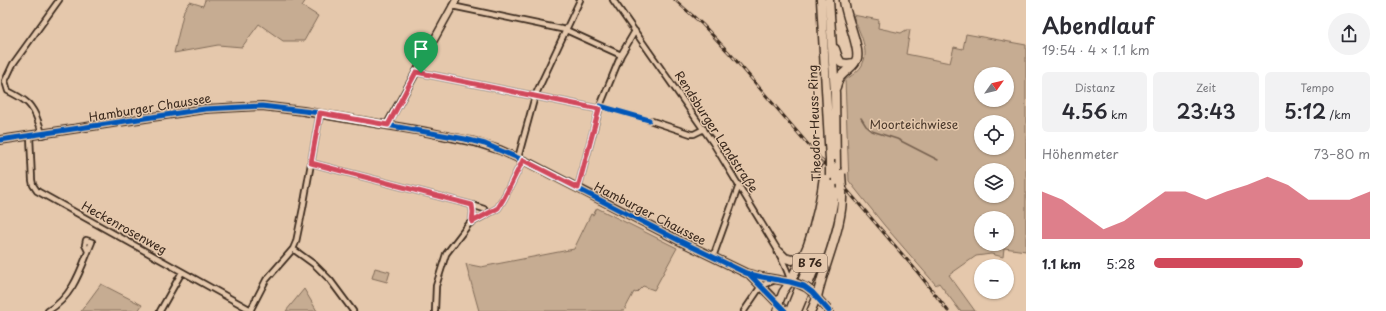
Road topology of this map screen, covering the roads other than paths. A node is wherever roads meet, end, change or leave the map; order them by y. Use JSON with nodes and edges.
{"nodes":[{"id":1,"x":60,"y":0,"type":"edge"},
{"id":2,"x":456,"y":0,"type":"edge"},
{"id":3,"x":580,"y":0,"type":"edge"},
{"id":4,"x":613,"y":0,"type":"edge"},
{"id":5,"x":821,"y":0,"type":"edge"},
{"id":6,"x":829,"y":0,"type":"edge"},
{"id":7,"x":844,"y":0,"type":"edge"},
{"id":8,"x":452,"y":6,"type":"junction"},
{"id":9,"x":566,"y":30,"type":"junction"},
{"id":10,"x":635,"y":31,"type":"junction"},
{"id":11,"x":831,"y":34,"type":"junction"},
{"id":12,"x":621,"y":55,"type":"junction"},
{"id":13,"x":854,"y":63,"type":"junction"},
{"id":14,"x":416,"y":72,"type":"junction"},
{"id":15,"x":835,"y":93,"type":"junction"},
{"id":16,"x":535,"y":96,"type":"junction"},
{"id":17,"x":599,"y":109,"type":"junction"},
{"id":18,"x":320,"y":113,"type":"junction"},
{"id":19,"x":649,"y":120,"type":"dead end"},
{"id":20,"x":388,"y":125,"type":"junction"},
{"id":21,"x":704,"y":129,"type":"junction"},
{"id":22,"x":42,"y":135,"type":"junction"},
{"id":23,"x":30,"y":136,"type":"junction"},
{"id":24,"x":0,"y":140,"type":"edge"},
{"id":25,"x":521,"y":159,"type":"junction"},
{"id":26,"x":311,"y":163,"type":"junction"},
{"id":27,"x":839,"y":170,"type":"junction"},
{"id":28,"x":827,"y":172,"type":"junction"},
{"id":29,"x":739,"y":186,"type":"junction"},
{"id":30,"x":578,"y":188,"type":"junction"},
{"id":31,"x":472,"y":205,"type":"junction"},
{"id":32,"x":484,"y":209,"type":"dead end"},
{"id":33,"x":472,"y":222,"type":"junction"},
{"id":34,"x":293,"y":249,"type":"junction"},
{"id":35,"x":88,"y":251,"type":"dead end"},
{"id":36,"x":779,"y":252,"type":"junction"},
{"id":37,"x":802,"y":256,"type":"junction"},
{"id":38,"x":713,"y":257,"type":"junction"},
{"id":39,"x":182,"y":272,"type":"junction"},
{"id":40,"x":750,"y":275,"type":"junction"},
{"id":41,"x":776,"y":280,"type":"junction"},
{"id":42,"x":793,"y":282,"type":"junction"},
{"id":43,"x":761,"y":286,"type":"junction"},
{"id":44,"x":815,"y":294,"type":"junction"},
{"id":45,"x":782,"y":309,"type":"edge"},
{"id":46,"x":250,"y":310,"type":"edge"},
{"id":47,"x":48,"y":311,"type":"edge"},
{"id":48,"x":160,"y":311,"type":"edge"},
{"id":49,"x":353,"y":311,"type":"edge"},
{"id":50,"x":435,"y":311,"type":"edge"},
{"id":51,"x":744,"y":311,"type":"edge"},
{"id":52,"x":797,"y":311,"type":"edge"},
{"id":53,"x":811,"y":311,"type":"edge"},
{"id":54,"x":829,"y":311,"type":"edge"}],
"edges":[{"from":1,"to":22,"type":"street"},
{"from":2,"to":8,"type":"street"},
{"from":3,"to":9,"type":"street"},
{"from":4,"to":10,"type":"street","name":"Rendsburger Landstraße"},
{"from":5,"to":28,"type":"highway","name":"Theodor-Heuss-Ring","number":"B 76","bridge":true},
{"from":6,"to":11,"type":"highway","name":"Theodor-Heuss-Ring"},
{"from":7,"to":13,"type":"highway"},
{"from":8,"to":9,"type":"street"},
{"from":8,"to":14,"type":"street"},
{"from":9,"to":12,"type":"street"},
{"from":9,"to":16,"type":"street"},
{"from":10,"to":12,"type":"street"},
{"from":10,"to":21,"type":"street","name":"Rendsburger Landstraße"},
{"from":11,"to":13,"type":"highway"},
{"from":11,"to":15,"type":"highway","name":"Theodor-Heuss-Ring"},
{"from":12,"to":17,"type":"street"},
{"from":13,"to":15,"type":"highway"},
{"from":14,"to":16,"type":"street"},
{"from":14,"to":20,"type":"street"},
{"from":15,"to":27,"type":"highway","name":"Theodor-Heuss-Ring","number":"B 76"},
{"from":16,"to":17,"type":"street"},
{"from":16,"to":25,"type":"street"},
{"from":17,"to":30,"type":"street"},
{"from":18,"to":20,"type":"main road","name":"Hamburger Chaussee"},
{"from":18,"to":22,"type":"main road","name":"Hamburger Chaussee"},
{"from":18,"to":26,"type":"street"},
{"from":19,"to":21,"type":"street"},
{"from":20,"to":25,"type":"main road","name":"Hamburger Chaussee"},
{"from":21,"to":29,"type":"street","name":"Rendsburger Landstraße"},
{"from":22,"to":23,"type":"main road","name":"Hamburger Chaussee"},
{"from":23,"to":24,"type":"main road","name":"Hamburger Chaussee"},
{"from":23,"to":39,"type":"street","name":"Heckenrosenweg"},
{"from":25,"to":30,"type":"main road","name":"Hamburger Chaussee"},
{"from":25,"to":33,"type":"street"},
{"from":26,"to":31,"type":"street"},
{"from":26,"to":34,"type":"street"},
{"from":27,"to":44,"type":"highway","bridge":true},
{"from":27,"to":52,"type":"highway","name":"Theodor-Heuss-Ring","number":"B 76","bridge":true},
{"from":28,"to":37,"type":"highway"},
{"from":28,"to":45,"type":"highway","name":"Theodor-Heuss-Ring","number":"B 76"},
{"from":29,"to":36,"type":"street","name":"Rendsburger Landstraße"},
{"from":29,"to":38,"type":"street"},
{"from":30,"to":38,"type":"main road","name":"Hamburger Chaussee"},
{"from":31,"to":32,"type":"street"},
{"from":31,"to":33,"type":"street"},
{"from":33,"to":50,"type":"street"},
{"from":34,"to":46,"type":"street"},
{"from":34,"to":49,"type":"street"},
{"from":35,"to":47,"type":"street"},
{"from":36,"to":37,"type":"highway"},
{"from":36,"to":42,"type":"street","name":"Rendsburger Landstraße"},
{"from":37,"to":42,"type":"highway"},
{"from":38,"to":40,"type":"main road","name":"Hamburger Chaussee"},
{"from":39,"to":46,"type":"street","name":"Heckenrosenweg"},
{"from":39,"to":48,"type":"street"},
{"from":40,"to":41,"type":"main road","name":"Hamburger Chaussee"},
{"from":40,"to":43,"type":"main road","name":"Hamburger Chaussee"},
{"from":41,"to":42,"type":"main road","name":"Hamburger Chaussee"},
{"from":41,"to":43,"type":"street"},
{"from":42,"to":44,"type":"main road","name":"Hamburger Chaussee","bridge":true},
{"from":42,"to":45,"type":"main road"},
{"from":43,"to":45,"type":"main road","name":"Hamburger Chaussee"},
{"from":43,"to":51,"type":"street"},
{"from":44,"to":53,"type":"main road"},
{"from":44,"to":54,"type":"main road","name":"Hamburger Chaussee"}]}
